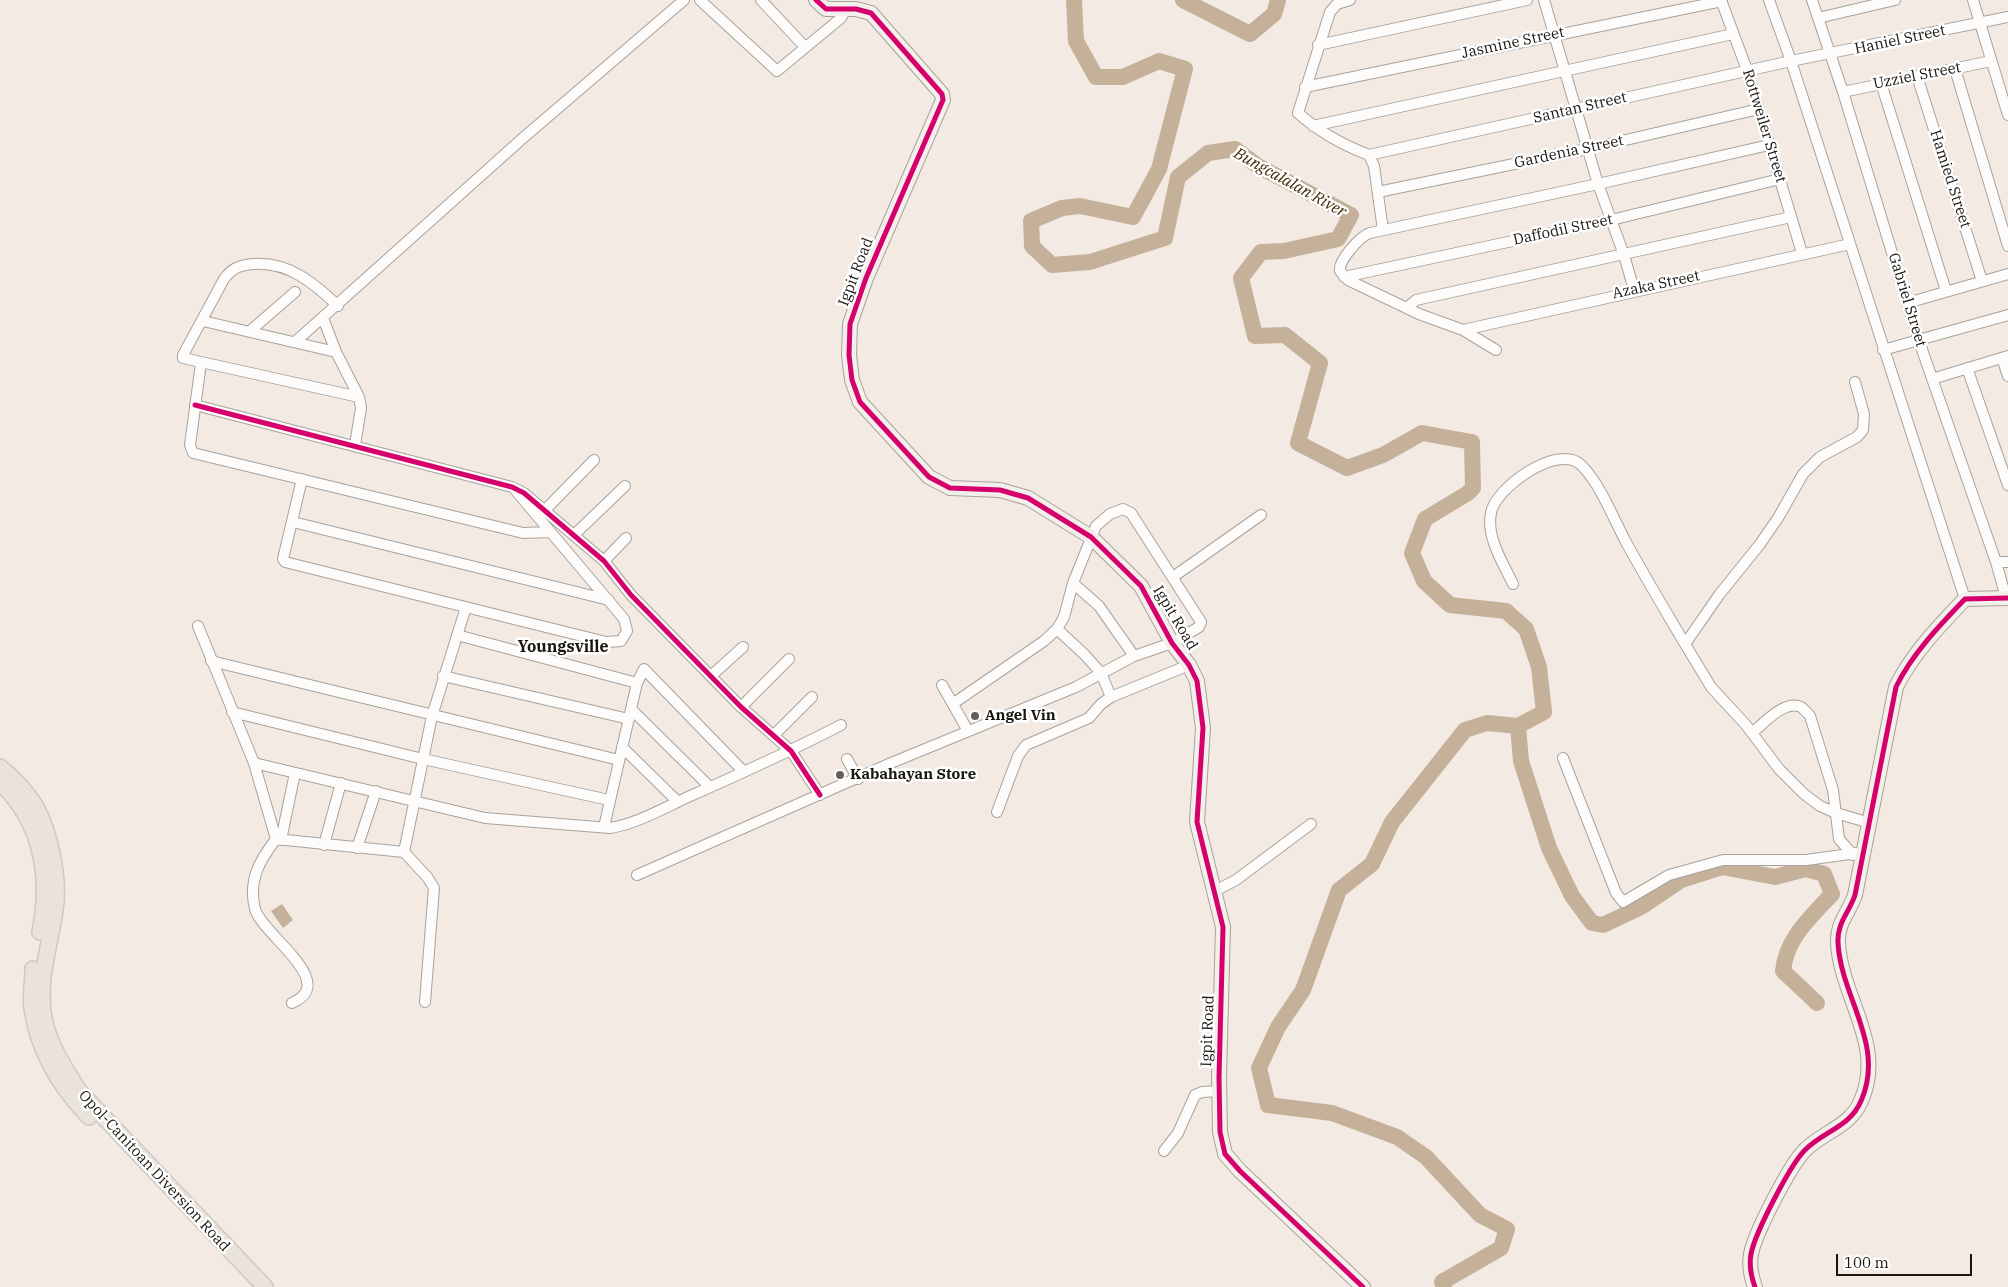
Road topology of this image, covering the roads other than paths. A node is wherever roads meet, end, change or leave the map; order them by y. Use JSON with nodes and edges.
{"nodes":[{"id":1,"x":684,"y":0,"type":"edge"},
{"id":2,"x":700,"y":0,"type":"edge"},
{"id":3,"x":762,"y":0,"type":"edge"},
{"id":4,"x":816,"y":0,"type":"edge"},
{"id":5,"x":1527,"y":0,"type":"edge"},
{"id":6,"x":1544,"y":0,"type":"edge"},
{"id":7,"x":1721,"y":0,"type":"edge"},
{"id":8,"x":1768,"y":0,"type":"edge"},
{"id":9,"x":1812,"y":0,"type":"edge"},
{"id":10,"x":1894,"y":0,"type":"edge"},
{"id":11,"x":1973,"y":0,"type":"edge"},
{"id":12,"x":1341,"y":2,"type":"edge"},
{"id":13,"x":1853,"y":4,"type":"edge"},
{"id":14,"x":845,"y":10,"type":"junction"},
{"id":15,"x":2008,"y":17,"type":"edge"},
{"id":16,"x":1818,"y":18,"type":"junction"},
{"id":17,"x":1980,"y":23,"type":"junction"},
{"id":18,"x":1554,"y":34,"type":"junction"},
{"id":19,"x":1733,"y":34,"type":"junction"},
{"id":20,"x":1318,"y":45,"type":"junction"},
{"id":21,"x":805,"y":47,"type":"junction"},
{"id":22,"x":1830,"y":54,"type":"junction"},
{"id":23,"x":1791,"y":60,"type":"junction"},
{"id":24,"x":1992,"y":62,"type":"junction"},
{"id":25,"x":1955,"y":69,"type":"junction"},
{"id":26,"x":1565,"y":70,"type":"junction"},
{"id":27,"x":1747,"y":70,"type":"junction"},
{"id":28,"x":1917,"y":76,"type":"junction"},
{"id":29,"x":1881,"y":83,"type":"junction"},
{"id":30,"x":1305,"y":87,"type":"junction"},
{"id":31,"x":1843,"y":92,"type":"junction"},
{"id":32,"x":1575,"y":109,"type":"junction"},
{"id":33,"x":1759,"y":109,"type":"junction"},
{"id":34,"x":2008,"y":115,"type":"edge"},
{"id":35,"x":1314,"y":126,"type":"junction"},
{"id":36,"x":1769,"y":144,"type":"junction"},
{"id":37,"x":1587,"y":149,"type":"junction"},
{"id":38,"x":1369,"y":155,"type":"junction"},
{"id":39,"x":1780,"y":179,"type":"junction"},
{"id":40,"x":1598,"y":184,"type":"junction"},
{"id":41,"x":1378,"y":192,"type":"junction"},
{"id":42,"x":1791,"y":217,"type":"junction"},
{"id":43,"x":1611,"y":220,"type":"junction"},
{"id":44,"x":1383,"y":230,"type":"junction"},
{"id":45,"x":1850,"y":244,"type":"junction"},
{"id":46,"x":2008,"y":246,"type":"edge"},
{"id":47,"x":1802,"y":253,"type":"junction"},
{"id":48,"x":1624,"y":255,"type":"junction"},
{"id":49,"x":2008,"y":274,"type":"edge"},
{"id":50,"x":1344,"y":277,"type":"junction"},
{"id":51,"x":1982,"y":281,"type":"junction"},
{"id":52,"x":1634,"y":290,"type":"junction"},
{"id":53,"x":295,"y":292,"type":"dead end"},
{"id":54,"x":1946,"y":292,"type":"junction"},
{"id":55,"x":1907,"y":303,"type":"junction"},
{"id":56,"x":338,"y":306,"type":"junction"},
{"id":57,"x":1408,"y":307,"type":"junction"},
{"id":58,"x":2008,"y":315,"type":"edge"},
{"id":59,"x":323,"y":318,"type":"junction"},
{"id":60,"x":203,"y":321,"type":"junction"},
{"id":61,"x":1463,"y":330,"type":"junction"},
{"id":62,"x":250,"y":331,"type":"junction"},
{"id":63,"x":1919,"y":341,"type":"junction"},
{"id":64,"x":295,"y":342,"type":"junction"},
{"id":65,"x":1496,"y":350,"type":"dead end"},
{"id":66,"x":1883,"y":350,"type":"junction"},
{"id":67,"x":336,"y":352,"type":"junction"},
{"id":68,"x":2005,"y":357,"type":"edge"},
{"id":69,"x":201,"y":363,"type":"junction"},
{"id":70,"x":1967,"y":368,"type":"junction"},
{"id":71,"x":2008,"y":376,"type":"edge"},
{"id":72,"x":1932,"y":379,"type":"junction"},
{"id":73,"x":1855,"y":382,"type":"dead end"},
{"id":74,"x":359,"y":398,"type":"junction"},
{"id":75,"x":195,"y":405,"type":"junction"},
{"id":76,"x":355,"y":445,"type":"junction"},
{"id":77,"x":594,"y":460,"type":"dead end"},
{"id":78,"x":302,"y":479,"type":"junction"},
{"id":79,"x":2008,"y":485,"type":"edge"},
{"id":80,"x":625,"y":486,"type":"dead end"},
{"id":81,"x":512,"y":487,"type":"junction"},
{"id":82,"x":546,"y":510,"type":"junction"},
{"id":83,"x":1261,"y":515,"type":"dead end"},
{"id":84,"x":293,"y":522,"type":"junction"},
{"id":85,"x":550,"y":532,"type":"junction"},
{"id":86,"x":575,"y":534,"type":"junction"},
{"id":87,"x":1091,"y":537,"type":"junction"},
{"id":88,"x":626,"y":538,"type":"dead end"},
{"id":89,"x":604,"y":561,"type":"junction"},
{"id":90,"x":1996,"y":562,"type":"junction"},
{"id":91,"x":2008,"y":562,"type":"edge"},
{"id":92,"x":1172,"y":577,"type":"junction"},
{"id":93,"x":1073,"y":582,"type":"junction"},
{"id":94,"x":1513,"y":584,"type":"dead end"},
{"id":95,"x":2007,"y":598,"type":"edge"},
{"id":96,"x":1965,"y":599,"type":"junction"},
{"id":97,"x":609,"y":600,"type":"junction"},
{"id":98,"x":466,"y":607,"type":"junction"},
{"id":99,"x":198,"y":626,"type":"dead end"},
{"id":100,"x":1057,"y":629,"type":"junction"},
{"id":101,"x":457,"y":635,"type":"junction"},
{"id":102,"x":1172,"y":643,"type":"junction"},
{"id":103,"x":1685,"y":644,"type":"junction"},
{"id":104,"x":743,"y":647,"type":"dead end"},
{"id":105,"x":1134,"y":656,"type":"junction"},
{"id":106,"x":789,"y":659,"type":"dead end"},
{"id":107,"x":211,"y":662,"type":"junction"},
{"id":108,"x":1189,"y":665,"type":"junction"},
{"id":109,"x":1101,"y":673,"type":"junction"},
{"id":110,"x":444,"y":676,"type":"junction"},
{"id":111,"x":711,"y":676,"type":"junction"},
{"id":112,"x":637,"y":683,"type":"junction"},
{"id":113,"x":942,"y":685,"type":"dead end"},
{"id":114,"x":812,"y":697,"type":"dead end"},
{"id":115,"x":1111,"y":697,"type":"junction"},
{"id":116,"x":954,"y":703,"type":"junction"},
{"id":117,"x":741,"y":707,"type":"junction"},
{"id":118,"x":232,"y":712,"type":"junction"},
{"id":119,"x":630,"y":714,"type":"junction"},
{"id":120,"x":432,"y":716,"type":"junction"},
{"id":121,"x":841,"y":725,"type":"dead end"},
{"id":122,"x":968,"y":731,"type":"junction"},
{"id":123,"x":1752,"y":733,"type":"junction"},
{"id":124,"x":774,"y":735,"type":"junction"},
{"id":125,"x":622,"y":747,"type":"junction"},
{"id":126,"x":791,"y":752,"type":"junction"},
{"id":127,"x":1562,"y":758,"type":"dead end"},
{"id":128,"x":847,"y":759,"type":"dead end"},
{"id":129,"x":423,"y":760,"type":"junction"},
{"id":130,"x":619,"y":760,"type":"junction"},
{"id":131,"x":254,"y":763,"type":"junction"},
{"id":132,"x":0,"y":768,"type":"edge"},
{"id":133,"x":744,"y":772,"type":"junction"},
{"id":134,"x":294,"y":773,"type":"junction"},
{"id":135,"x":858,"y":779,"type":"junction"},
{"id":136,"x":0,"y":782,"type":"edge"},
{"id":137,"x":341,"y":783,"type":"junction"},
{"id":138,"x":710,"y":787,"type":"junction"},
{"id":139,"x":376,"y":791,"type":"junction"},
{"id":140,"x":820,"y":795,"type":"junction"},
{"id":141,"x":609,"y":800,"type":"junction"},
{"id":142,"x":415,"y":801,"type":"junction"},
{"id":143,"x":678,"y":802,"type":"junction"},
{"id":144,"x":997,"y":812,"type":"dead end"},
{"id":145,"x":1836,"y":813,"type":"junction"},
{"id":146,"x":1311,"y":824,"type":"dead end"},
{"id":147,"x":1870,"y":824,"type":"junction"},
{"id":148,"x":604,"y":826,"type":"junction"},
{"id":149,"x":279,"y":839,"type":"junction"},
{"id":150,"x":324,"y":845,"type":"junction"},
{"id":151,"x":357,"y":848,"type":"junction"},
{"id":152,"x":404,"y":852,"type":"junction"},
{"id":153,"x":1858,"y":854,"type":"junction"},
{"id":154,"x":637,"y":875,"type":"dead end"},
{"id":155,"x":1215,"y":891,"type":"junction"},
{"id":156,"x":425,"y":1002,"type":"dead end"},
{"id":157,"x":292,"y":1003,"type":"dead end"},
{"id":158,"x":1219,"y":1090,"type":"junction"},
{"id":159,"x":1164,"y":1152,"type":"dead end"},
{"id":160,"x":251,"y":1287,"type":"edge"},
{"id":161,"x":265,"y":1287,"type":"edge"},
{"id":162,"x":1363,"y":1287,"type":"edge"},
{"id":163,"x":1755,"y":1287,"type":"edge"}],
"edges":[{"from":1,"to":56,"type":"street"},
{"from":2,"to":21,"type":"street"},
{"from":3,"to":21,"type":"street"},
{"from":4,"to":14,"type":"street"},
{"from":5,"to":20,"type":"street"},
{"from":6,"to":18,"type":"street"},
{"from":7,"to":18,"type":"street","name":"Jasmine Street"},
{"from":7,"to":19,"type":"street","name":"Rottweiler Street"},
{"from":8,"to":23,"type":"street"},
{"from":9,"to":16,"type":"street","name":"Gabriel Street"},
{"from":10,"to":13,"type":"street"},
{"from":11,"to":17,"type":"street"},
{"from":12,"to":20,"type":"street"},
{"from":13,"to":16,"type":"street"},
{"from":14,"to":21,"type":"street"},
{"from":14,"to":87,"type":"street","name":"Igpit Road"},
{"from":15,"to":17,"type":"street","name":"Haniel Street"},
{"from":16,"to":22,"type":"street","name":"Gabriel Street"},
{"from":17,"to":22,"type":"street","name":"Haniel Street"},
{"from":17,"to":24,"type":"street"},
{"from":18,"to":26,"type":"street"},
{"from":18,"to":30,"type":"street","name":"Jasmine Street"},
{"from":19,"to":26,"type":"street"},
{"from":19,"to":27,"type":"street","name":"Rottweiler Street"},
{"from":20,"to":30,"type":"street"},
{"from":22,"to":23,"type":"street","name":"Haniel Street"},
{"from":22,"to":31,"type":"street","name":"Gabriel Street"},
{"from":23,"to":27,"type":"street","name":"Santan Street"},
{"from":23,"to":45,"type":"street"},
{"from":24,"to":25,"type":"street","name":"Uzziel Street"},
{"from":24,"to":34,"type":"street"},
{"from":25,"to":28,"type":"street","name":"Uzziel Street"},
{"from":25,"to":46,"type":"street"},
{"from":26,"to":32,"type":"street"},
{"from":26,"to":35,"type":"street"},
{"from":27,"to":32,"type":"street","name":"Santan Street"},
{"from":27,"to":33,"type":"street","name":"Rottweiler Street"},
{"from":28,"to":29,"type":"street","name":"Uzziel Street"},
{"from":28,"to":51,"type":"street","name":"Hamied Street"},
{"from":29,"to":31,"type":"street","name":"Uzziel Street"},
{"from":29,"to":54,"type":"street"},
{"from":30,"to":35,"type":"street"},
{"from":31,"to":55,"type":"street","name":"Gabriel Street"},
{"from":32,"to":37,"type":"street"},
{"from":32,"to":38,"type":"street","name":"Santan Street"},
{"from":33,"to":36,"type":"street","name":"Rottweiler Street"},
{"from":33,"to":37,"type":"street","name":"Gardenia Street"},
{"from":35,"to":38,"type":"street"},
{"from":36,"to":39,"type":"street","name":"Rottweiler Street"},
{"from":36,"to":40,"type":"street"},
{"from":37,"to":40,"type":"street"},
{"from":37,"to":41,"type":"street","name":"Gardenia Street"},
{"from":38,"to":41,"type":"street"},
{"from":39,"to":42,"type":"street","name":"Rottweiler Street"},
{"from":39,"to":43,"type":"street","name":"Daffodil Street"},
{"from":40,"to":43,"type":"street"},
{"from":40,"to":44,"type":"street"},
{"from":41,"to":44,"type":"street"},
{"from":42,"to":47,"type":"street","name":"Rottweiler Street"},
{"from":42,"to":48,"type":"street"},
{"from":43,"to":48,"type":"street"},
{"from":43,"to":50,"type":"street","name":"Daffodil Street"},
{"from":44,"to":50,"type":"street"},
{"from":45,"to":47,"type":"street","name":"Azaka Street"},
{"from":45,"to":66,"type":"street"},
{"from":47,"to":52,"type":"street","name":"Azaka Street"},
{"from":48,"to":52,"type":"street"},
{"from":48,"to":57,"type":"street"},
{"from":49,"to":51,"type":"street"},
{"from":50,"to":57,"type":"street"},
{"from":51,"to":54,"type":"street"},
{"from":52,"to":61,"type":"street","name":"Azaka Street"},
{"from":53,"to":62,"type":"street"},
{"from":54,"to":55,"type":"street"},
{"from":55,"to":63,"type":"street","name":"Gabriel Street"},
{"from":56,"to":59,"type":"street"},
{"from":56,"to":60,"type":"street"},
{"from":57,"to":61,"type":"street"},
{"from":58,"to":63,"type":"street"},
{"from":59,"to":64,"type":"street"},
{"from":59,"to":67,"type":"street"},
{"from":60,"to":62,"type":"street"},
{"from":60,"to":69,"type":"street"},
{"from":61,"to":65,"type":"street"},
{"from":62,"to":64,"type":"street"},
{"from":63,"to":66,"type":"street"},
{"from":63,"to":72,"type":"street","name":"Gabriel Street"},
{"from":64,"to":67,"type":"street"},
{"from":66,"to":96,"type":"street"},
{"from":67,"to":74,"type":"street"},
{"from":68,"to":70,"type":"street"},
{"from":68,"to":71,"type":"street"},
{"from":69,"to":74,"type":"street"},
{"from":69,"to":75,"type":"street"},
{"from":70,"to":72,"type":"street"},
{"from":70,"to":79,"type":"street"},
{"from":72,"to":90,"type":"street","name":"Gabriel Street"},
{"from":73,"to":103,"type":"street"},
{"from":74,"to":76,"type":"street"},
{"from":75,"to":76,"type":"street"},
{"from":75,"to":78,"type":"street"},
{"from":76,"to":81,"type":"street"},
{"from":77,"to":82,"type":"street"},
{"from":78,"to":84,"type":"street"},
{"from":78,"to":85,"type":"street"},
{"from":80,"to":86,"type":"street"},
{"from":81,"to":82,"type":"street"},
{"from":81,"to":85,"type":"street"},
{"from":82,"to":86,"type":"street"},
{"from":83,"to":92,"type":"street"},
{"from":84,"to":97,"type":"street"},
{"from":84,"to":98,"type":"street"},
{"from":85,"to":97,"type":"street"},
{"from":86,"to":89,"type":"street"},
{"from":87,"to":92,"type":"street"},
{"from":87,"to":93,"type":"street"},
{"from":87,"to":102,"type":"street","name":"Igpit Road"},
{"from":88,"to":89,"type":"street"},
{"from":89,"to":111,"type":"street"},
{"from":90,"to":91,"type":"street"},
{"from":90,"to":95,"type":"street","name":"Gabriel Street"},
{"from":92,"to":102,"type":"street"},
{"from":93,"to":100,"type":"street"},
{"from":93,"to":105,"type":"street"},
{"from":94,"to":103,"type":"street"},
{"from":95,"to":96,"type":"street"},
{"from":96,"to":147,"type":"street"},
{"from":97,"to":98,"type":"street"},
{"from":98,"to":101,"type":"street"},
{"from":99,"to":107,"type":"street"},
{"from":100,"to":109,"type":"street"},
{"from":100,"to":116,"type":"street"},
{"from":101,"to":110,"type":"street"},
{"from":101,"to":112,"type":"street"},
{"from":102,"to":105,"type":"street"},
{"from":102,"to":108,"type":"street","name":"Igpit Road"},
{"from":103,"to":123,"type":"street"},
{"from":104,"to":111,"type":"street"},
{"from":105,"to":109,"type":"street"},
{"from":106,"to":117,"type":"street"},
{"from":107,"to":118,"type":"street"},
{"from":107,"to":120,"type":"street"},
{"from":108,"to":115,"type":"street"},
{"from":108,"to":155,"type":"street","name":"Igpit Road"},
{"from":109,"to":115,"type":"street"},
{"from":109,"to":122,"type":"street"},
{"from":110,"to":119,"type":"street"},
{"from":110,"to":120,"type":"street"},
{"from":111,"to":117,"type":"street"},
{"from":112,"to":119,"type":"street"},
{"from":112,"to":133,"type":"street"},
{"from":113,"to":116,"type":"street"},
{"from":114,"to":124,"type":"street"},
{"from":115,"to":144,"type":"street"},
{"from":116,"to":122,"type":"street"},
{"from":117,"to":124,"type":"street"},
{"from":118,"to":129,"type":"street"},
{"from":118,"to":131,"type":"street"},
{"from":119,"to":125,"type":"street"},
{"from":119,"to":138,"type":"street"},
{"from":120,"to":129,"type":"street"},
{"from":120,"to":130,"type":"street"},
{"from":121,"to":126,"type":"street"},
{"from":122,"to":135,"type":"street"},
{"from":123,"to":145,"type":"street"},
{"from":123,"to":145,"type":"street"},
{"from":124,"to":126,"type":"street"},
{"from":125,"to":130,"type":"street"},
{"from":125,"to":143,"type":"street"},
{"from":126,"to":133,"type":"street"},
{"from":126,"to":140,"type":"street"},
{"from":127,"to":153,"type":"street"},
{"from":128,"to":135,"type":"street"},
{"from":129,"to":141,"type":"street"},
{"from":129,"to":142,"type":"street"},
{"from":130,"to":141,"type":"street"},
{"from":131,"to":134,"type":"street"},
{"from":131,"to":149,"type":"street"},
{"from":132,"to":161,"type":"main road","name":"Opol-Canitoan Diversion Road"},
{"from":133,"to":138,"type":"street"},
{"from":134,"to":137,"type":"street"},
{"from":134,"to":149,"type":"street"},
{"from":135,"to":140,"type":"street"},
{"from":136,"to":160,"type":"main road","name":"Opol-Canitoan Diversion Road"},
{"from":137,"to":139,"type":"street"},
{"from":137,"to":150,"type":"street"},
{"from":138,"to":143,"type":"street"},
{"from":139,"to":142,"type":"street"},
{"from":139,"to":151,"type":"street"},
{"from":140,"to":154,"type":"street"},
{"from":141,"to":148,"type":"street"},
{"from":142,"to":148,"type":"street"},
{"from":142,"to":152,"type":"street"},
{"from":143,"to":148,"type":"street"},
{"from":145,"to":147,"type":"street"},
{"from":145,"to":153,"type":"street"},
{"from":146,"to":155,"type":"street"},
{"from":147,"to":153,"type":"street"},
{"from":149,"to":150,"type":"street"},
{"from":149,"to":157,"type":"street"},
{"from":150,"to":151,"type":"street"},
{"from":151,"to":152,"type":"street"},
{"from":152,"to":156,"type":"street"},
{"from":153,"to":163,"type":"street"},
{"from":155,"to":158,"type":"street","name":"Igpit Road"},
{"from":158,"to":159,"type":"street"},
{"from":158,"to":162,"type":"street","name":"Igpit Road"}]}
